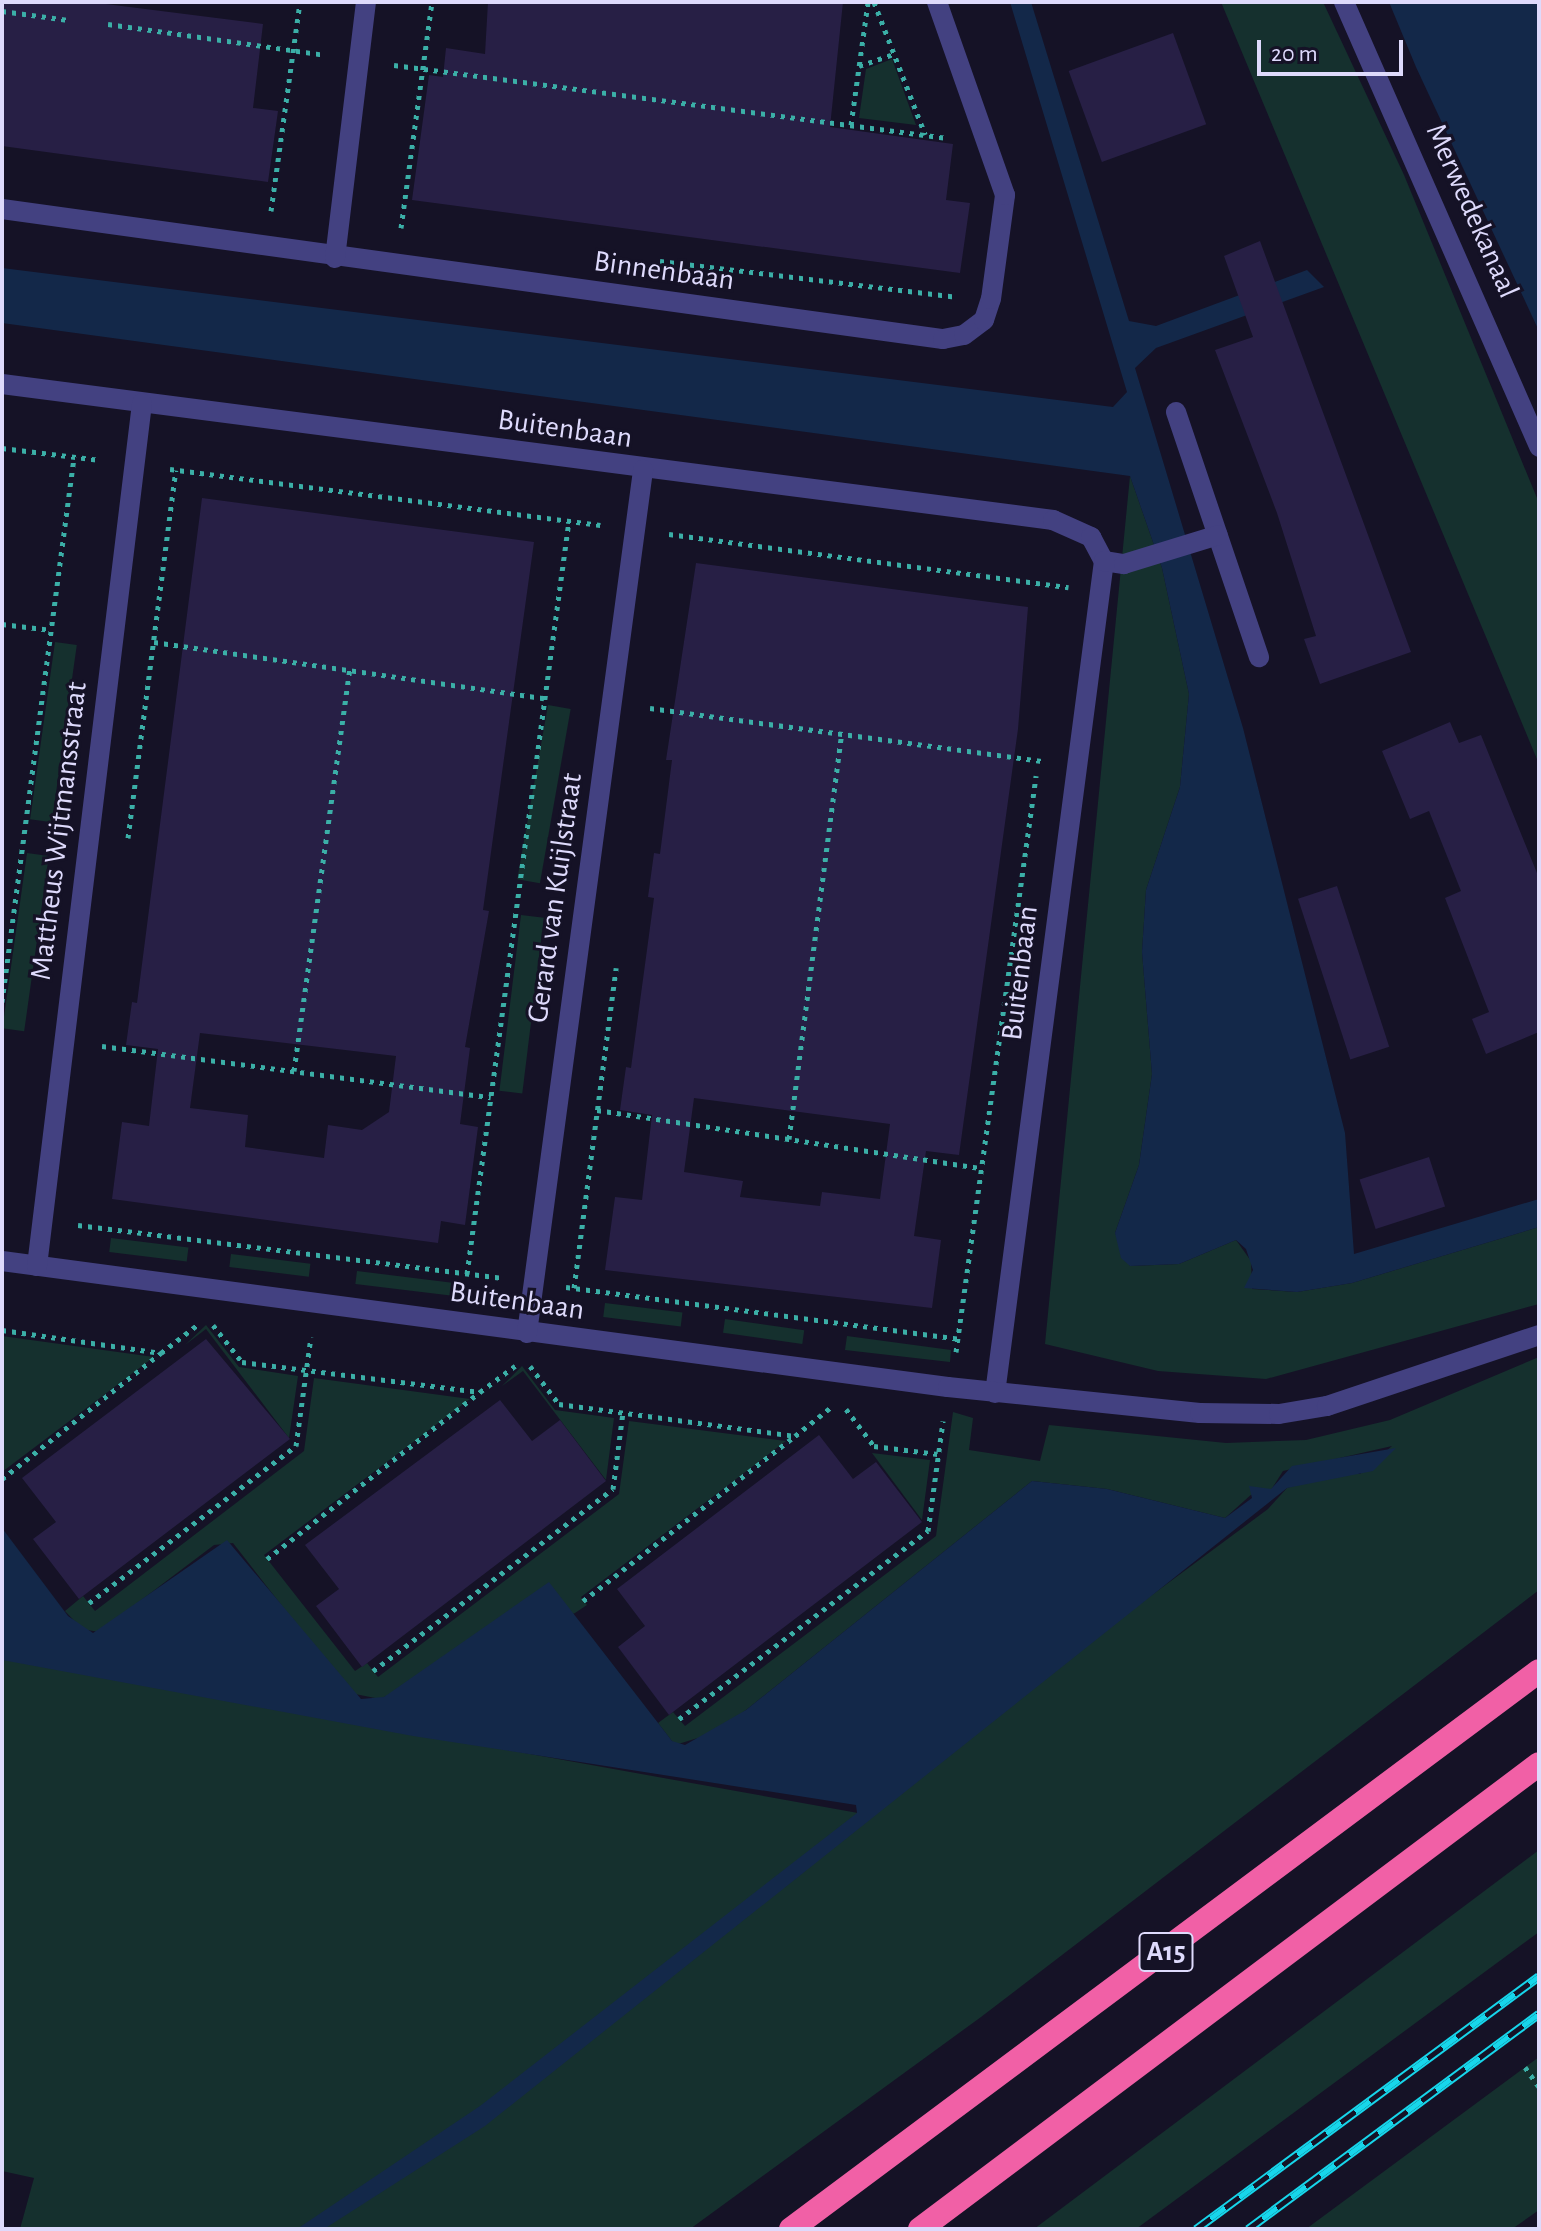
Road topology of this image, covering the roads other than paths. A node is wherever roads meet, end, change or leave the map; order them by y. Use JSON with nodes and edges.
{"nodes":[{"id":1,"x":366,"y":2,"type":"edge"},
{"id":2,"x":937,"y":2,"type":"edge"},
{"id":3,"x":1344,"y":2,"type":"edge"},
{"id":4,"x":2,"y":209,"type":"edge"},
{"id":5,"x":335,"y":258,"type":"junction"},
{"id":6,"x":2,"y":384,"type":"edge"},
{"id":7,"x":142,"y":403,"type":"junction"},
{"id":8,"x":1176,"y":412,"type":"dead end"},
{"id":9,"x":1539,"y":447,"type":"edge"},
{"id":10,"x":643,"y":470,"type":"junction"},
{"id":11,"x":1209,"y":538,"type":"junction"},
{"id":12,"x":1104,"y":561,"type":"junction"},
{"id":13,"x":1259,"y":657,"type":"dead end"},
{"id":14,"x":2,"y":1261,"type":"edge"},
{"id":15,"x":37,"y":1266,"type":"junction"},
{"id":16,"x":527,"y":1333,"type":"junction"},
{"id":17,"x":1539,"y":1335,"type":"edge"},
{"id":18,"x":995,"y":1393,"type":"junction"},
{"id":19,"x":1539,"y":1671,"type":"edge"},
{"id":20,"x":1539,"y":1764,"type":"edge"},
{"id":21,"x":791,"y":2229,"type":"edge"},
{"id":22,"x":920,"y":2229,"type":"edge"}],
"edges":[{"from":1,"to":5,"type":"street"},
{"from":2,"to":5,"type":"street","name":"Binnenbaan"},
{"from":3,"to":9,"type":"street","name":"Merwedekanaal"},
{"from":4,"to":5,"type":"street","name":"Binnenbaan"},
{"from":6,"to":7,"type":"street","name":"Buitenbaan"},
{"from":7,"to":10,"type":"street","name":"Buitenbaan"},
{"from":7,"to":15,"type":"street","name":"Mattheus Wijtmansstraat"},
{"from":8,"to":11,"type":"street"},
{"from":10,"to":12,"type":"street","name":"Buitenbaan"},
{"from":10,"to":16,"type":"street","name":"Gerard van Kuijlstraat"},
{"from":11,"to":12,"type":"street"},
{"from":11,"to":13,"type":"street"},
{"from":12,"to":18,"type":"street","name":"Buitenbaan"},
{"from":14,"to":15,"type":"street","name":"Buitenbaan"},
{"from":15,"to":16,"type":"street","name":"Buitenbaan"},
{"from":16,"to":18,"type":"street","name":"Buitenbaan"},
{"from":17,"to":18,"type":"street","name":"Buitenbaan"},
{"from":19,"to":21,"type":"highway","number":"A15"},
{"from":20,"to":22,"type":"highway","number":"A15"}]}
